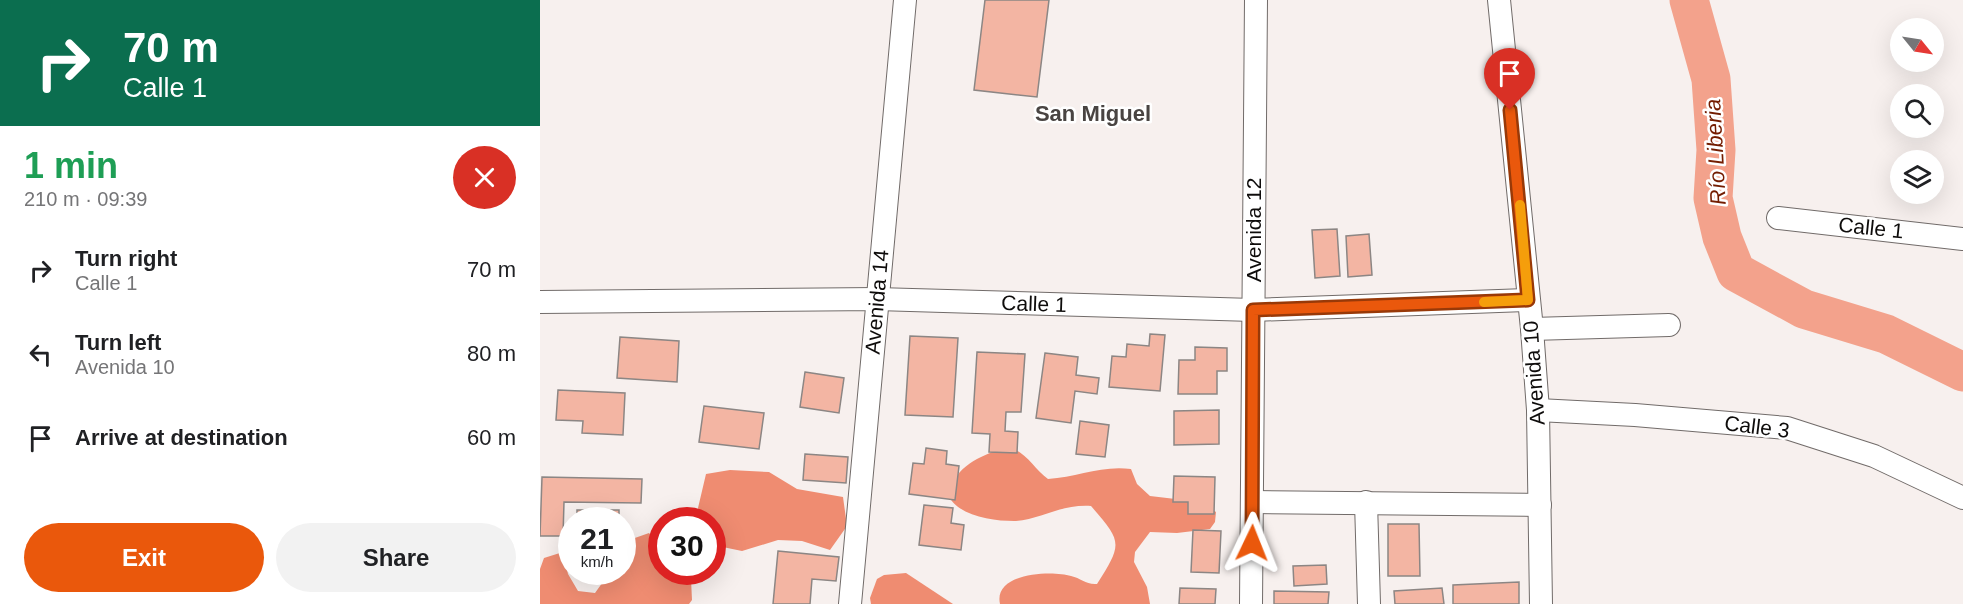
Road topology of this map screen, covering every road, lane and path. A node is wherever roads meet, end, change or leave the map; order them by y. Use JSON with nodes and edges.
{"nodes":[{"id":1,"x":905,"y":0,"type":"edge"},
{"id":2,"x":1256,"y":0,"type":"edge"},
{"id":3,"x":1499,"y":0,"type":"edge"},
{"id":4,"x":1778,"y":218,"type":"dead end"},
{"id":5,"x":1963,"y":239,"type":"edge"},
{"id":6,"x":878,"y":299,"type":"junction"},
{"id":7,"x":1528,"y":300,"type":"junction"},
{"id":8,"x":540,"y":302,"type":"edge"},
{"id":9,"x":1253,"y":310,"type":"junction"},
{"id":10,"x":1669,"y":325,"type":"dead end"},
{"id":11,"x":1532,"y":329,"type":"junction"},
{"id":12,"x":1538,"y":410,"type":"junction"},
{"id":13,"x":1963,"y":498,"type":"edge"},
{"id":14,"x":1253,"y":502,"type":"junction"},
{"id":15,"x":1366,"y":502,"type":"junction"},
{"id":16,"x":1540,"y":505,"type":"junction"},
{"id":17,"x":850,"y":604,"type":"edge"},
{"id":18,"x":1251,"y":604,"type":"edge"},
{"id":19,"x":1369,"y":604,"type":"edge"},
{"id":20,"x":1541,"y":604,"type":"edge"}],
"edges":[{"from":1,"to":6,"type":"street","name":"Avenida 14"},
{"from":2,"to":9,"type":"street","name":"Avenida 12"},
{"from":3,"to":7,"type":"street","name":"Avenida 10"},
{"from":4,"to":5,"type":"street","name":"Calle 1"},
{"from":6,"to":8,"type":"street","name":"Calle 1"},
{"from":6,"to":9,"type":"street","name":"Calle 1"},
{"from":6,"to":17,"type":"street","name":"Avenida 14"},
{"from":7,"to":9,"type":"street","name":"Calle 1"},
{"from":7,"to":11,"type":"street","name":"Avenida 10"},
{"from":9,"to":14,"type":"street","name":"Avenida 12"},
{"from":10,"to":11,"type":"street"},
{"from":11,"to":12,"type":"street","name":"Avenida 10"},
{"from":12,"to":13,"type":"street","name":"Calle 3"},
{"from":12,"to":16,"type":"street","name":"Avenida 10"},
{"from":14,"to":15,"type":"street"},
{"from":14,"to":18,"type":"street","name":"Avenida 12"},
{"from":15,"to":16,"type":"street"},
{"from":15,"to":19,"type":"street"},
{"from":16,"to":20,"type":"street","name":"Avenida 10"}]}
